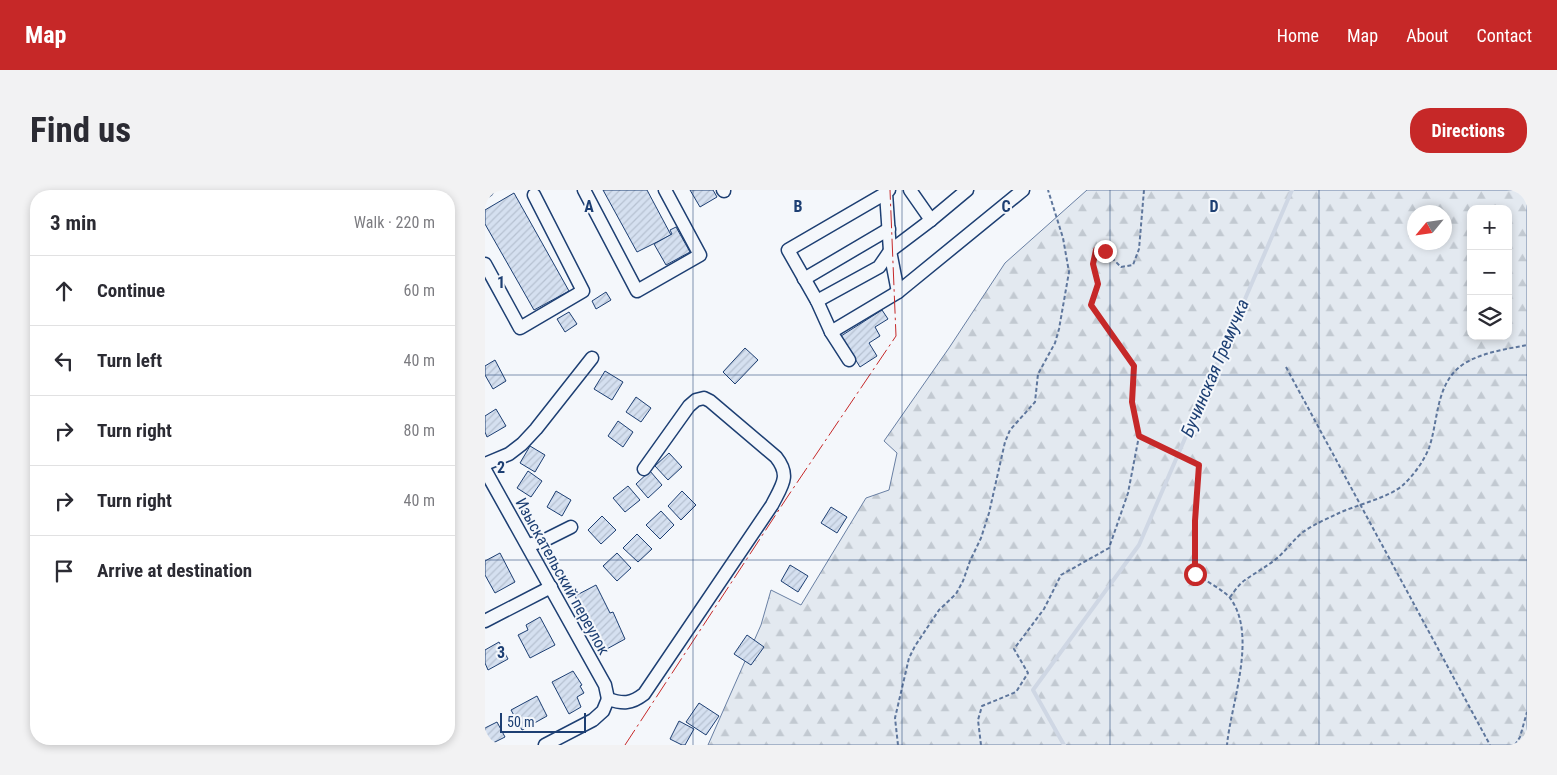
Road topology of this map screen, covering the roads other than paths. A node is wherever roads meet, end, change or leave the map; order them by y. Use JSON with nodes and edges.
{"nodes":[{"id":1,"x":584,"y":190,"type":"edge"},
{"id":2,"x":665,"y":190,"type":"edge"},
{"id":3,"x":910,"y":190,"type":"edge"},
{"id":4,"x":1023,"y":190,"type":"edge"},
{"id":5,"x":887,"y":192,"type":"edge"},
{"id":6,"x":959,"y":193,"type":"edge"},
{"id":7,"x":534,"y":196,"type":"dead end"},
{"id":8,"x":931,"y":220,"type":"junction"},
{"id":9,"x":889,"y":229,"type":"junction"},
{"id":10,"x":890,"y":251,"type":"junction"},
{"id":11,"x":485,"y":264,"type":"edge"},
{"id":12,"x":804,"y":278,"type":"junction"},
{"id":13,"x":897,"y":292,"type":"junction"},
{"id":14,"x":817,"y":301,"type":"junction"},
{"id":15,"x":831,"y":332,"type":"junction"},
{"id":16,"x":592,"y":358,"type":"dead end"},
{"id":17,"x":849,"y":360,"type":"dead end"},
{"id":18,"x":485,"y":464,"type":"edge"},
{"id":19,"x":644,"y":469,"type":"dead end"},
{"id":20,"x":485,"y":470,"type":"edge"},
{"id":21,"x":571,"y":527,"type":"dead end"},
{"id":22,"x":528,"y":545,"type":"junction"},
{"id":23,"x":551,"y":587,"type":"junction"},
{"id":24,"x":485,"y":622,"type":"edge"},
{"id":25,"x":608,"y":699,"type":"junction"},
{"id":26,"x":545,"y":745,"type":"edge"}],
"edges":[{"from":1,"to":2,"type":"street"},
{"from":3,"to":8,"type":"street"},
{"from":4,"to":13,"type":"street"},
{"from":5,"to":9,"type":"street"},
{"from":5,"to":12,"type":"street"},
{"from":6,"to":8,"type":"street"},
{"from":7,"to":11,"type":"street"},
{"from":8,"to":10,"type":"street"},
{"from":9,"to":10,"type":"street"},
{"from":9,"to":12,"type":"street"},
{"from":10,"to":13,"type":"street"},
{"from":10,"to":14,"type":"street"},
{"from":12,"to":14,"type":"street"},
{"from":13,"to":15,"type":"street"},
{"from":14,"to":15,"type":"street"},
{"from":15,"to":17,"type":"street"},
{"from":16,"to":18,"type":"street"},
{"from":19,"to":25,"type":"street"},
{"from":20,"to":22,"type":"street","name":"Изыскательский переулок"},
{"from":21,"to":22,"type":"street"},
{"from":22,"to":23,"type":"street","name":"Изыскательский переулок"},
{"from":23,"to":24,"type":"street"},
{"from":23,"to":25,"type":"street","name":"Изыскательский переулок"},
{"from":25,"to":26,"type":"street"}]}
